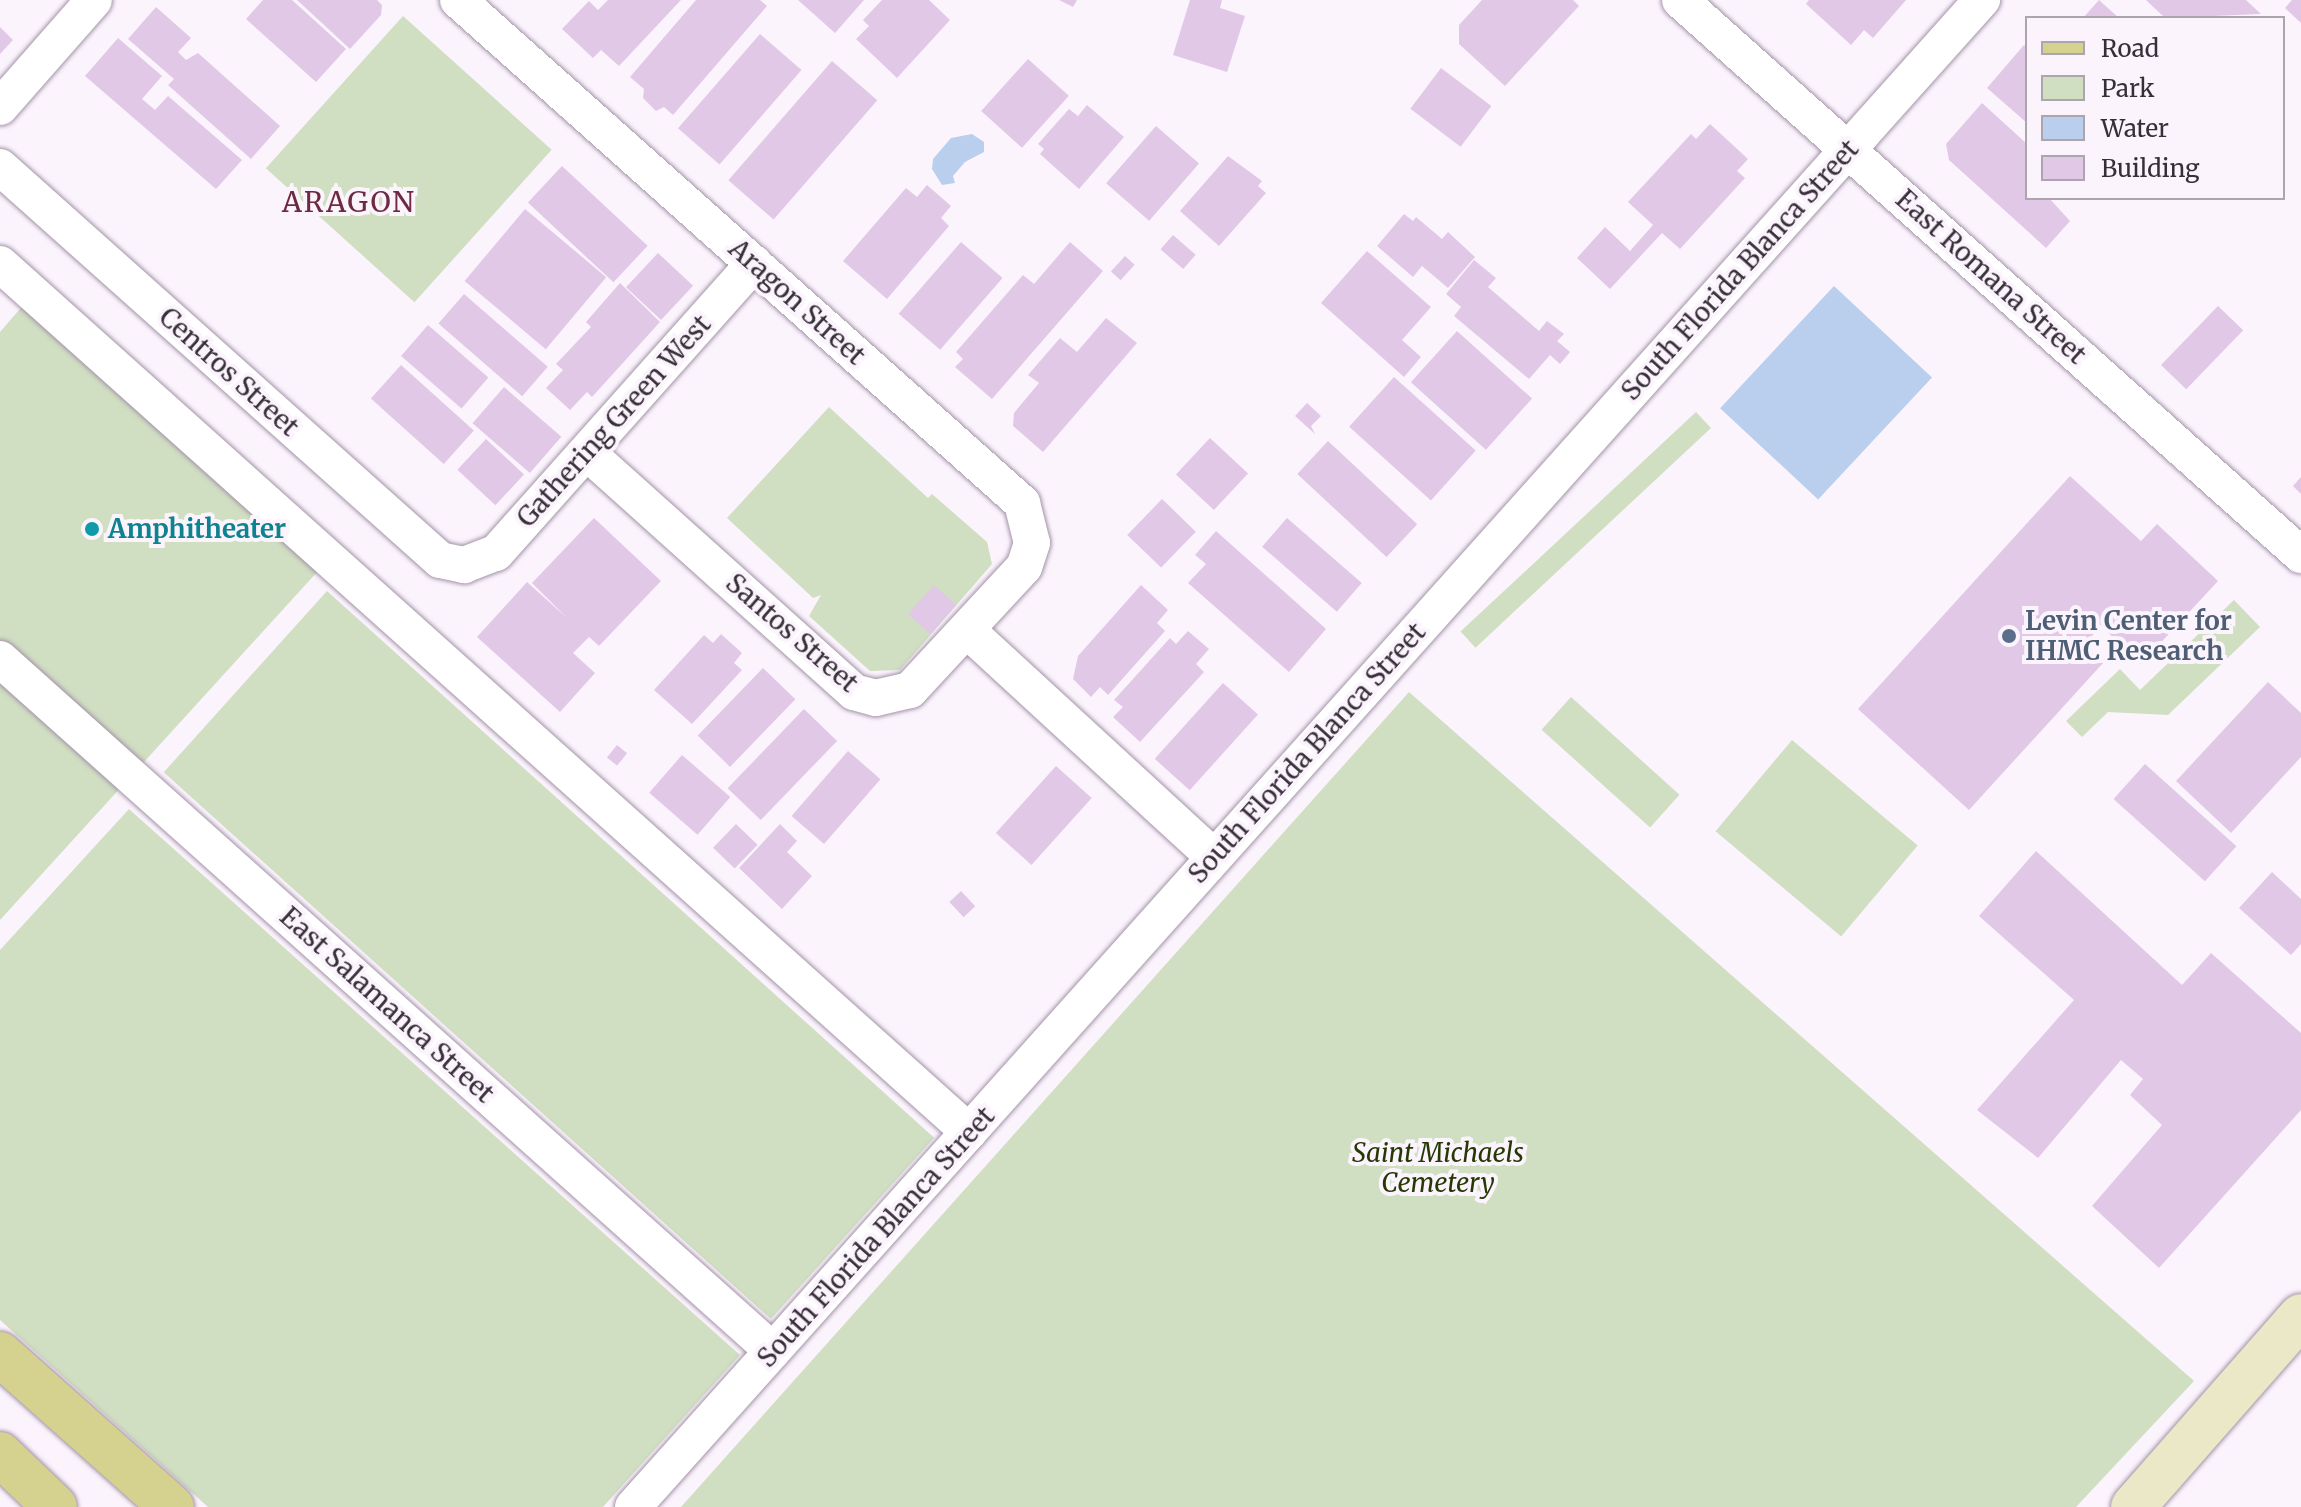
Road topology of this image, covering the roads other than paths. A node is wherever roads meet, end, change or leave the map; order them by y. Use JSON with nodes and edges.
{"nodes":[{"id":1,"x":94,"y":0,"type":"edge"},
{"id":2,"x":458,"y":0,"type":"edge"},
{"id":3,"x":1680,"y":0,"type":"edge"},
{"id":4,"x":1982,"y":0,"type":"edge"},
{"id":5,"x":0,"y":107,"type":"edge"},
{"id":6,"x":1849,"y":148,"type":"junction"},
{"id":7,"x":0,"y":167,"type":"edge"},
{"id":8,"x":754,"y":263,"type":"junction"},
{"id":9,"x":0,"y":264,"type":"edge"},
{"id":10,"x":588,"y":453,"type":"junction"},
{"id":11,"x":2301,"y":555,"type":"edge"},
{"id":12,"x":464,"y":565,"type":"joint"},
{"id":13,"x":968,"y":631,"type":"junction"},
{"id":14,"x":0,"y":659,"type":"edge"},
{"id":15,"x":1214,"y":857,"type":"junction"},
{"id":16,"x":969,"y":1132,"type":"junction"},
{"id":17,"x":2301,"y":1316,"type":"edge"},
{"id":18,"x":773,"y":1351,"type":"junction"},
{"id":19,"x":0,"y":1354,"type":"edge"},
{"id":20,"x":0,"y":1454,"type":"edge"},
{"id":21,"x":55,"y":1507,"type":"edge"},
{"id":22,"x":172,"y":1507,"type":"edge"},
{"id":23,"x":633,"y":1507,"type":"edge"},
{"id":24,"x":2133,"y":1507,"type":"edge"}],
"edges":[{"from":1,"to":5,"type":"street"},
{"from":2,"to":8,"type":"street","name":"Aragon Street"},
{"from":3,"to":6,"type":"street","name":"East Romana Street"},
{"from":4,"to":6,"type":"street","name":"South Florida Blanca Street"},
{"from":6,"to":11,"type":"street","name":"East Romana Street"},
{"from":6,"to":15,"type":"street","name":"South Florida Blanca Street"},
{"from":7,"to":12,"type":"street","name":"Centros Street"},
{"from":8,"to":10,"type":"street","name":"Gathering Green West"},
{"from":8,"to":13,"type":"street","name":"Aragon Street"},
{"from":9,"to":16,"type":"street"},
{"from":10,"to":12,"type":"street","name":"Gathering Green West"},
{"from":10,"to":13,"type":"street","name":"Santos Street"},
{"from":13,"to":15,"type":"street"},
{"from":14,"to":18,"type":"street","name":"East Salamanca Street"},
{"from":15,"to":16,"type":"street","name":"South Florida Blanca Street"},
{"from":16,"to":18,"type":"street","name":"South Florida Blanca Street"},
{"from":17,"to":24,"type":"street"},
{"from":18,"to":23,"type":"street","name":"South Florida Blanca Street"},
{"from":19,"to":22,"type":"main road"},
{"from":20,"to":21,"type":"main road"}]}
